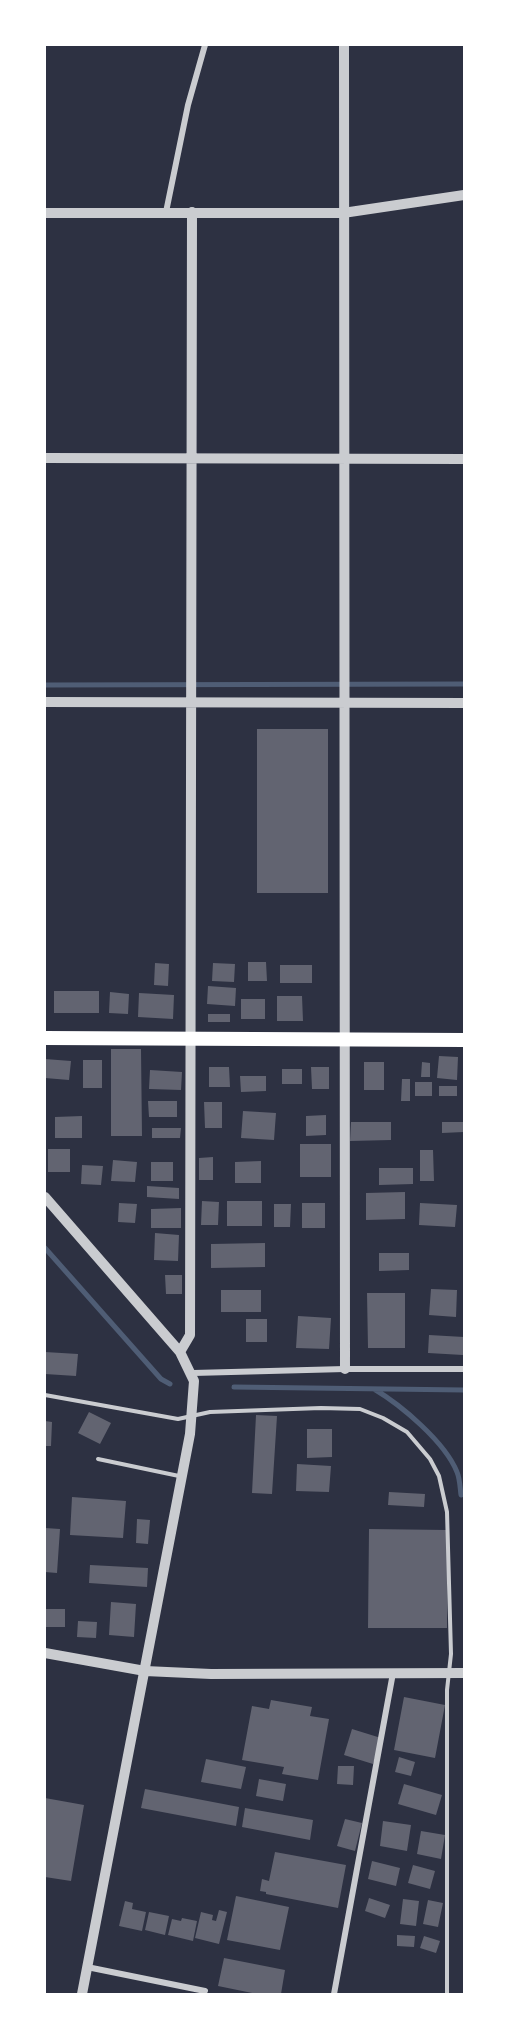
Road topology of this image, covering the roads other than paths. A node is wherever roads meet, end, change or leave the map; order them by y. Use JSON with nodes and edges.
{"nodes":[{"id":1,"x":205,"y":45,"type":"edge"},
{"id":2,"x":344,"y":45,"type":"edge"},
{"id":3,"x":464,"y":195,"type":"edge"},
{"id":4,"x":166,"y":212,"type":"junction"},
{"id":5,"x":192,"y":212,"type":"junction"},
{"id":6,"x":45,"y":213,"type":"edge"},
{"id":7,"x":343,"y":213,"type":"junction"},
{"id":8,"x":45,"y":458,"type":"edge"},
{"id":9,"x":191,"y":459,"type":"junction"},
{"id":10,"x":343,"y":459,"type":"junction"},
{"id":11,"x":464,"y":459,"type":"edge"},
{"id":12,"x":45,"y":702,"type":"edge"},
{"id":13,"x":344,"y":702,"type":"junction"},
{"id":14,"x":191,"y":703,"type":"junction"},
{"id":15,"x":464,"y":703,"type":"edge"},
{"id":16,"x":45,"y":1038,"type":"edge"},
{"id":17,"x":344,"y":1038,"type":"junction"},
{"id":18,"x":192,"y":1039,"type":"junction"},
{"id":19,"x":464,"y":1040,"type":"edge"},
{"id":20,"x":45,"y":1197,"type":"edge"},
{"id":21,"x":180,"y":1352,"type":"junction"},
{"id":22,"x":345,"y":1369,"type":"junction"},
{"id":23,"x":464,"y":1369,"type":"edge"},
{"id":24,"x":193,"y":1373,"type":"junction"},
{"id":25,"x":45,"y":1395,"type":"edge"},
{"id":26,"x":193,"y":1414,"type":"junction"},
{"id":27,"x":98,"y":1459,"type":"dead end"},
{"id":28,"x":182,"y":1477,"type":"junction"},
{"id":29,"x":45,"y":1653,"type":"edge"},
{"id":30,"x":145,"y":1671,"type":"junction"},
{"id":31,"x":393,"y":1673,"type":"junction"},
{"id":32,"x":449,"y":1673,"type":"junction"},
{"id":33,"x":464,"y":1673,"type":"edge"},
{"id":34,"x":87,"y":1967,"type":"junction"},
{"id":35,"x":205,"y":1991,"type":"dead end"},
{"id":36,"x":82,"y":1994,"type":"edge"},
{"id":37,"x":334,"y":1994,"type":"edge"},
{"id":38,"x":447,"y":1994,"type":"edge"}],
"edges":[{"from":1,"to":4,"type":"street"},
{"from":2,"to":7,"type":"street"},
{"from":3,"to":7,"type":"street"},
{"from":4,"to":5,"type":"street"},
{"from":4,"to":6,"type":"street"},
{"from":5,"to":7,"type":"street"},
{"from":5,"to":9,"type":"street"},
{"from":7,"to":10,"type":"street"},
{"from":8,"to":9,"type":"street"},
{"from":9,"to":10,"type":"street"},
{"from":9,"to":14,"type":"street"},
{"from":10,"to":11,"type":"street"},
{"from":10,"to":13,"type":"street"},
{"from":12,"to":14,"type":"street"},
{"from":13,"to":14,"type":"street"},
{"from":13,"to":15,"type":"street"},
{"from":13,"to":17,"type":"street"},
{"from":14,"to":18,"type":"street"},
{"from":16,"to":18,"type":"highway"},
{"from":17,"to":18,"type":"highway"},
{"from":17,"to":19,"type":"highway"},
{"from":17,"to":22,"type":"street"},
{"from":18,"to":21,"type":"street"},
{"from":20,"to":21,"type":"street"},
{"from":21,"to":24,"type":"street"},
{"from":22,"to":23,"type":"street"},
{"from":22,"to":24,"type":"street"},
{"from":24,"to":26,"type":"street"},
{"from":25,"to":26,"type":"lane"},
{"from":26,"to":28,"type":"street"},
{"from":26,"to":32,"type":"lane"},
{"from":27,"to":28,"type":"lane"},
{"from":28,"to":30,"type":"street"},
{"from":29,"to":30,"type":"street"},
{"from":30,"to":31,"type":"street"},
{"from":30,"to":34,"type":"street"},
{"from":31,"to":32,"type":"street"},
{"from":31,"to":37,"type":"street"},
{"from":32,"to":33,"type":"street"},
{"from":32,"to":38,"type":"lane"},
{"from":34,"to":35,"type":"street"},
{"from":34,"to":36,"type":"street"}]}
